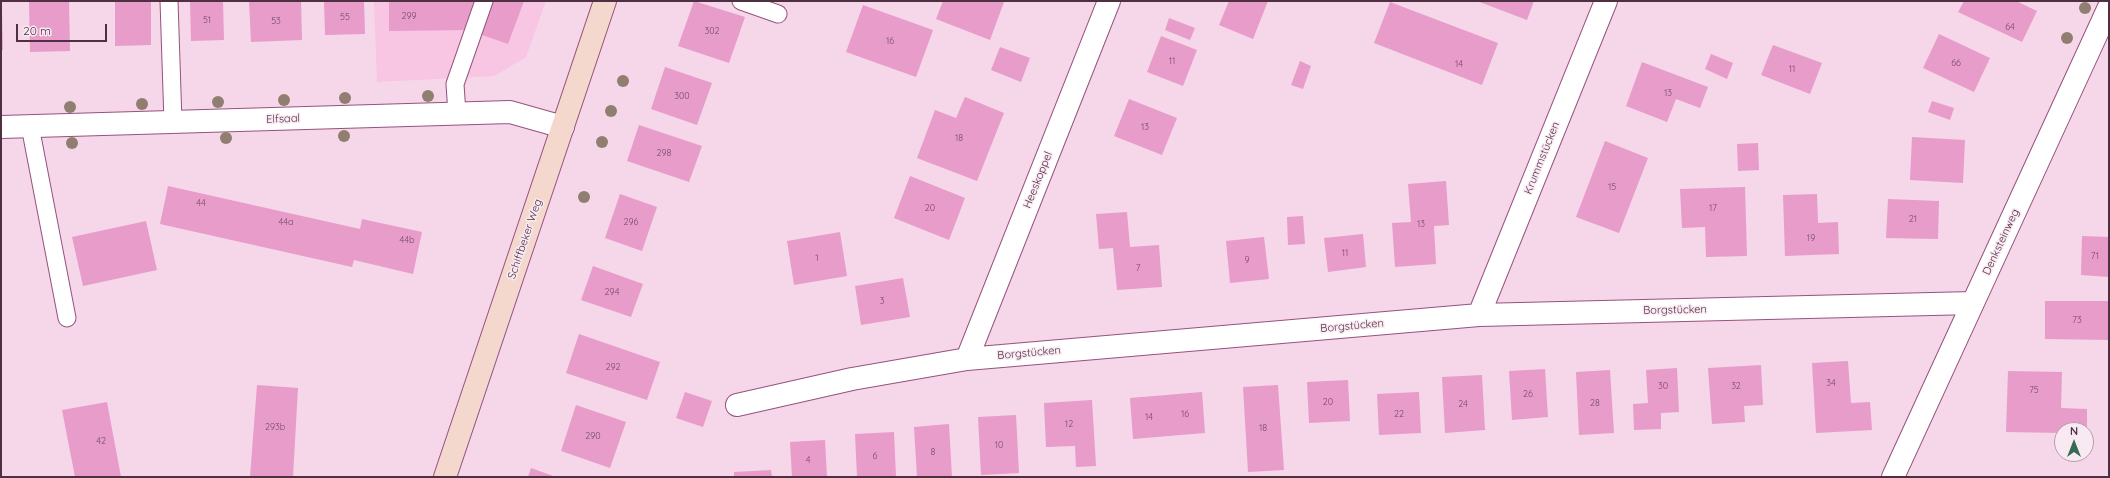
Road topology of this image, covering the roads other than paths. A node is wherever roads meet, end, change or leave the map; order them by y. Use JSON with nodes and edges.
{"nodes":[{"id":1,"x":168,"y":1,"type":"edge"},
{"id":2,"x":484,"y":1,"type":"edge"},
{"id":3,"x":606,"y":1,"type":"edge"},
{"id":4,"x":742,"y":1,"type":"edge"},
{"id":5,"x":1109,"y":1,"type":"edge"},
{"id":6,"x":1606,"y":1,"type":"edge"},
{"id":7,"x":2109,"y":7,"type":"edge"},
{"id":8,"x":778,"y":14,"type":"dead end"},
{"id":9,"x":457,"y":114,"type":"junction"},
{"id":10,"x":173,"y":122,"type":"junction"},
{"id":11,"x":30,"y":126,"type":"junction"},
{"id":12,"x":1,"y":127,"type":"edge"},
{"id":13,"x":563,"y":127,"type":"junction"},
{"id":14,"x":1973,"y":303,"type":"junction"},
{"id":15,"x":1479,"y":315,"type":"junction"},
{"id":16,"x":67,"y":318,"type":"dead end"},
{"id":17,"x":967,"y":359,"type":"junction"},
{"id":18,"x":737,"y":405,"type":"dead end"},
{"id":19,"x":445,"y":477,"type":"edge"},
{"id":20,"x":1892,"y":477,"type":"edge"}],
"edges":[{"from":1,"to":10,"type":"lane"},
{"from":2,"to":9,"type":"lane"},
{"from":3,"to":13,"type":"main road","name":"Schiffbeker Weg"},
{"from":4,"to":8,"type":"lane"},
{"from":5,"to":17,"type":"street","name":"Heeskoppel"},
{"from":6,"to":15,"type":"street","name":"Krummstücken"},
{"from":7,"to":14,"type":"street","name":"Denksteinweg"},
{"from":9,"to":10,"type":"street","name":"Elfsaal"},
{"from":9,"to":13,"type":"street","name":"Elfsaal"},
{"from":10,"to":11,"type":"street","name":"Elfsaal"},
{"from":11,"to":12,"type":"street","name":"Elfsaal"},
{"from":11,"to":16,"type":"lane"},
{"from":13,"to":19,"type":"main road","name":"Schiffbeker Weg"},
{"from":14,"to":15,"type":"street","name":"Borgstücken"},
{"from":14,"to":20,"type":"street","name":"Denksteinweg"},
{"from":15,"to":17,"type":"street","name":"Borgstücken"},
{"from":17,"to":18,"type":"street","name":"Borgstücken"}]}
